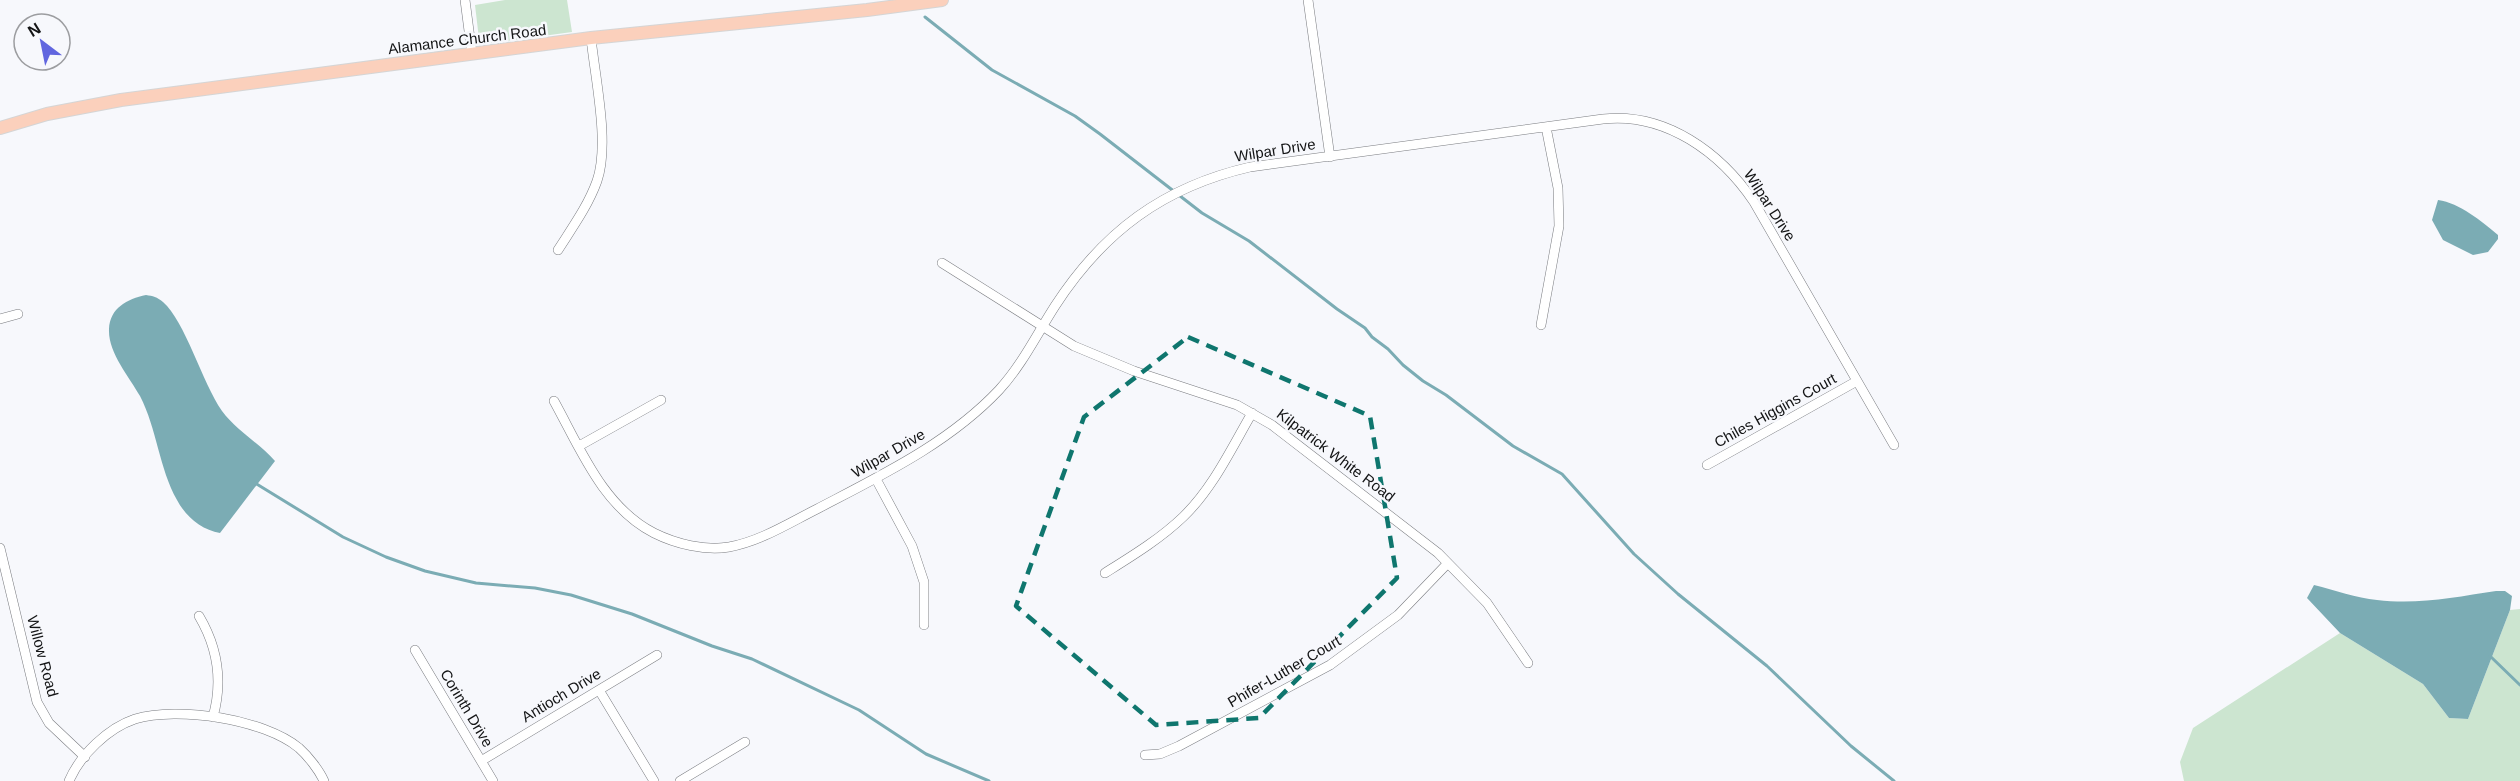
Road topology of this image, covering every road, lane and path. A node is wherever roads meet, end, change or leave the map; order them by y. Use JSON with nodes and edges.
{"nodes":[{"id":1,"x":465,"y":0,"type":"edge"},
{"id":2,"x":942,"y":0,"type":"edge"},
{"id":3,"x":1308,"y":0,"type":"edge"},
{"id":4,"x":591,"y":38,"type":"junction"},
{"id":5,"x":472,"y":54,"type":"junction"},
{"id":6,"x":1546,"y":127,"type":"junction"},
{"id":7,"x":0,"y":128,"type":"edge"},
{"id":8,"x":1330,"y":157,"type":"junction"},
{"id":9,"x":558,"y":250,"type":"dead end"},
{"id":10,"x":942,"y":263,"type":"dead end"},
{"id":11,"x":18,"y":314,"type":"dead end"},
{"id":12,"x":0,"y":319,"type":"edge"},
{"id":13,"x":1541,"y":325,"type":"dead end"},
{"id":14,"x":1044,"y":327,"type":"junction"},
{"id":15,"x":1857,"y":381,"type":"junction"},
{"id":16,"x":661,"y":400,"type":"dead end"},
{"id":17,"x":554,"y":401,"type":"dead end"},
{"id":18,"x":1252,"y":413,"type":"junction"},
{"id":19,"x":1894,"y":445,"type":"dead end"},
{"id":20,"x":579,"y":446,"type":"junction"},
{"id":21,"x":1707,"y":465,"type":"dead end"},
{"id":22,"x":876,"y":478,"type":"junction"},
{"id":23,"x":0,"y":548,"type":"edge"},
{"id":24,"x":1448,"y":563,"type":"junction"},
{"id":25,"x":1105,"y":573,"type":"dead end"},
{"id":26,"x":199,"y":616,"type":"dead end"},
{"id":27,"x":924,"y":625,"type":"dead end"},
{"id":28,"x":416,"y":650,"type":"dead end"},
{"id":29,"x":657,"y":655,"type":"dead end"},
{"id":30,"x":1528,"y":663,"type":"dead end"},
{"id":31,"x":599,"y":690,"type":"junction"},
{"id":32,"x":213,"y":717,"type":"junction"},
{"id":33,"x":745,"y":742,"type":"dead end"},
{"id":34,"x":1145,"y":755,"type":"dead end"},
{"id":35,"x":85,"y":757,"type":"junction"},
{"id":36,"x":481,"y":761,"type":"junction"},
{"id":37,"x":69,"y":781,"type":"edge"},
{"id":38,"x":324,"y":781,"type":"edge"},
{"id":39,"x":493,"y":781,"type":"edge"},
{"id":40,"x":654,"y":781,"type":"edge"},
{"id":41,"x":680,"y":781,"type":"edge"}],
"edges":[{"from":1,"to":5,"type":"street"},
{"from":2,"to":4,"type":"main road","name":"Alamance Church Road"},
{"from":3,"to":8,"type":"street"},
{"from":4,"to":5,"type":"main road","name":"Alamance Church Road"},
{"from":4,"to":9,"type":"street"},
{"from":5,"to":7,"type":"main road","name":"Alamance Church Road"},
{"from":6,"to":8,"type":"street","name":"Wilpar Drive"},
{"from":6,"to":13,"type":"street"},
{"from":6,"to":15,"type":"street","name":"Wilpar Drive"},
{"from":8,"to":14,"type":"street","name":"Wilpar Drive"},
{"from":10,"to":14,"type":"street","name":"Kilpatrick White Road"},
{"from":11,"to":12,"type":"street"},
{"from":14,"to":18,"type":"street","name":"Kilpatrick White Road"},
{"from":14,"to":22,"type":"street","name":"Wilpar Drive"},
{"from":15,"to":19,"type":"street","name":"Wilpar Drive"},
{"from":15,"to":21,"type":"street","name":"Chiles Higgins Court"},
{"from":16,"to":20,"type":"street"},
{"from":17,"to":20,"type":"street","name":"Wilpar Drive"},
{"from":18,"to":24,"type":"street","name":"Kilpatrick White Road"},
{"from":18,"to":25,"type":"street"},
{"from":20,"to":22,"type":"street","name":"Wilpar Drive"},
{"from":22,"to":27,"type":"street"},
{"from":23,"to":35,"type":"street","name":"Willow Road"},
{"from":24,"to":30,"type":"street","name":"Kilpatrick White Road"},
{"from":24,"to":34,"type":"street","name":"Phifer-Luther Court"},
{"from":26,"to":32,"type":"street"},
{"from":28,"to":36,"type":"street","name":"Corinth Drive"},
{"from":29,"to":31,"type":"street","name":"Antioch Drive"},
{"from":31,"to":36,"type":"street","name":"Antioch Drive"},
{"from":31,"to":40,"type":"street"},
{"from":32,"to":35,"type":"street"},
{"from":32,"to":38,"type":"street"},
{"from":33,"to":41,"type":"street"},
{"from":35,"to":37,"type":"street"},
{"from":36,"to":39,"type":"street","name":"Corinth Drive"}]}
